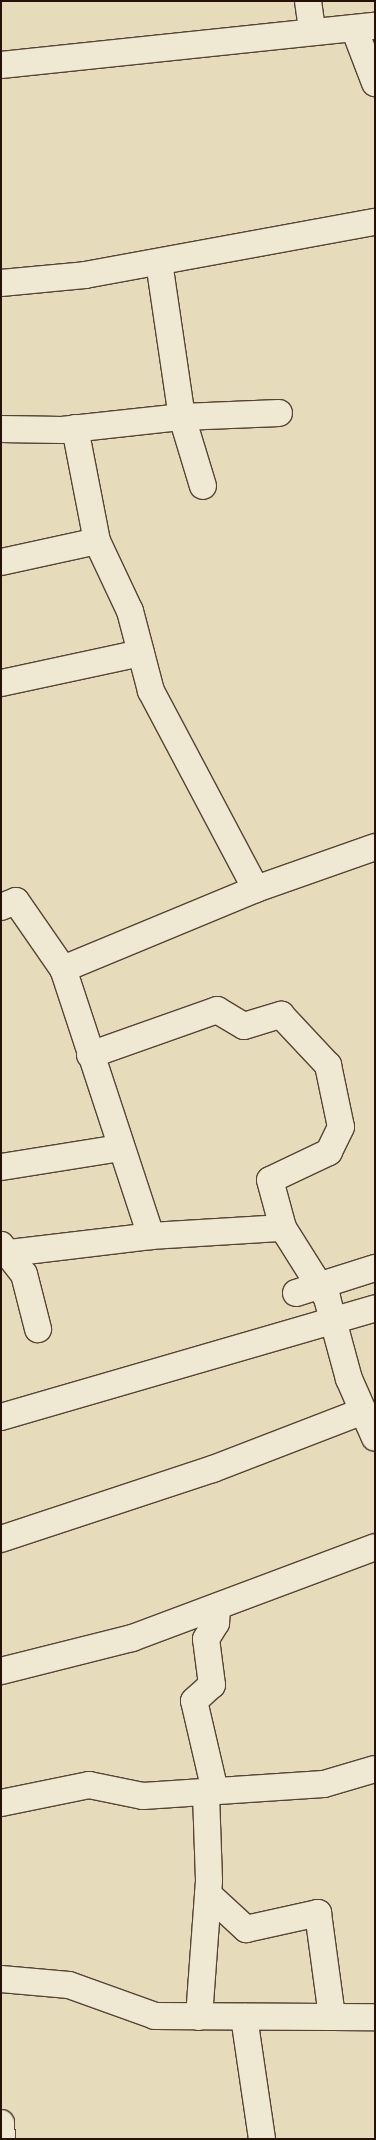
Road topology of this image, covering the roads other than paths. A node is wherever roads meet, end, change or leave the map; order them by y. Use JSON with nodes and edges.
{"nodes":[{"id":1,"x":308,"y":1,"type":"edge"},
{"id":2,"x":365,"y":27,"type":"edge"},
{"id":3,"x":312,"y":30,"type":"junction"},
{"id":4,"x":1,"y":65,"type":"edge"},
{"id":5,"x":375,"y":83,"type":"edge"},
{"id":6,"x":375,"y":222,"type":"edge"},
{"id":7,"x":159,"y":262,"type":"junction"},
{"id":8,"x":1,"y":283,"type":"edge"},
{"id":9,"x":279,"y":414,"type":"dead end"},
{"id":10,"x":182,"y":417,"type":"junction"},
{"id":11,"x":75,"y":428,"type":"junction"},
{"id":12,"x":1,"y":429,"type":"edge"},
{"id":13,"x":203,"y":486,"type":"dead end"},
{"id":14,"x":97,"y":541,"type":"junction"},
{"id":15,"x":1,"y":562,"type":"edge"},
{"id":16,"x":141,"y":653,"type":"junction"},
{"id":17,"x":1,"y":683,"type":"edge"},
{"id":18,"x":375,"y":847,"type":"edge"},
{"id":19,"x":256,"y":889,"type":"junction"},
{"id":20,"x":1,"y":906,"type":"edge"},
{"id":21,"x":63,"y":969,"type":"junction"},
{"id":22,"x":90,"y":1055,"type":"junction"},
{"id":23,"x":120,"y":1148,"type":"junction"},
{"id":24,"x":1,"y":1167,"type":"edge"},
{"id":25,"x":283,"y":1228,"type":"junction"},
{"id":26,"x":150,"y":1236,"type":"junction"},
{"id":27,"x":2,"y":1251,"type":"edge"},
{"id":28,"x":375,"y":1268,"type":"edge"},
{"id":29,"x":307,"y":1289,"type":"junction"},
{"id":30,"x":375,"y":1308,"type":"edge"},
{"id":31,"x":335,"y":1323,"type":"junction"},
{"id":32,"x":38,"y":1329,"type":"dead end"},
{"id":33,"x":363,"y":1411,"type":"junction"},
{"id":34,"x":1,"y":1417,"type":"edge"},
{"id":35,"x":375,"y":1438,"type":"edge"},
{"id":36,"x":1,"y":1539,"type":"edge"},
{"id":37,"x":375,"y":1547,"type":"edge"},
{"id":38,"x":217,"y":1607,"type":"junction"},
{"id":39,"x":1,"y":1670,"type":"edge"},
{"id":40,"x":375,"y":1770,"type":"edge"},
{"id":41,"x":211,"y":1791,"type":"junction"},
{"id":42,"x":1,"y":1803,"type":"edge"},
{"id":43,"x":208,"y":1894,"type":"junction"},
{"id":44,"x":1,"y":1979,"type":"edge"},
{"id":45,"x":199,"y":2017,"type":"junction"},
{"id":46,"x":244,"y":2017,"type":"junction"},
{"id":47,"x":332,"y":2017,"type":"junction"},
{"id":48,"x":375,"y":2017,"type":"edge"},
{"id":49,"x":1,"y":2123,"type":"edge"},
{"id":50,"x":2,"y":2139,"type":"edge"},
{"id":51,"x":262,"y":2139,"type":"edge"}],
"edges":[{"from":1,"to":3,"type":"street"},
{"from":2,"to":3,"type":"street"},
{"from":2,"to":5,"type":"street"},
{"from":3,"to":4,"type":"street"},
{"from":6,"to":7,"type":"street"},
{"from":7,"to":8,"type":"street"},
{"from":7,"to":10,"type":"street"},
{"from":9,"to":10,"type":"street"},
{"from":10,"to":11,"type":"street"},
{"from":10,"to":13,"type":"street"},
{"from":11,"to":12,"type":"street"},
{"from":11,"to":14,"type":"street"},
{"from":14,"to":15,"type":"street"},
{"from":14,"to":16,"type":"street"},
{"from":16,"to":17,"type":"street"},
{"from":16,"to":19,"type":"street"},
{"from":18,"to":19,"type":"street"},
{"from":19,"to":21,"type":"street"},
{"from":20,"to":21,"type":"street"},
{"from":21,"to":22,"type":"street"},
{"from":22,"to":23,"type":"street"},
{"from":22,"to":25,"type":"street"},
{"from":23,"to":24,"type":"street"},
{"from":23,"to":26,"type":"street"},
{"from":25,"to":26,"type":"street"},
{"from":25,"to":29,"type":"street"},
{"from":26,"to":27,"type":"street"},
{"from":27,"to":32,"type":"street"},
{"from":28,"to":29,"type":"street"},
{"from":29,"to":31,"type":"street"},
{"from":30,"to":31,"type":"street"},
{"from":31,"to":33,"type":"street"},
{"from":31,"to":34,"type":"street"},
{"from":33,"to":35,"type":"street"},
{"from":33,"to":36,"type":"street"},
{"from":37,"to":38,"type":"street"},
{"from":38,"to":39,"type":"street"},
{"from":38,"to":41,"type":"street"},
{"from":40,"to":41,"type":"street"},
{"from":41,"to":42,"type":"street"},
{"from":41,"to":43,"type":"street"},
{"from":43,"to":45,"type":"street"},
{"from":43,"to":47,"type":"street"},
{"from":44,"to":45,"type":"street"},
{"from":45,"to":46,"type":"street"},
{"from":46,"to":47,"type":"street"},
{"from":46,"to":51,"type":"street"},
{"from":47,"to":48,"type":"street"},
{"from":49,"to":50,"type":"street"}]}
